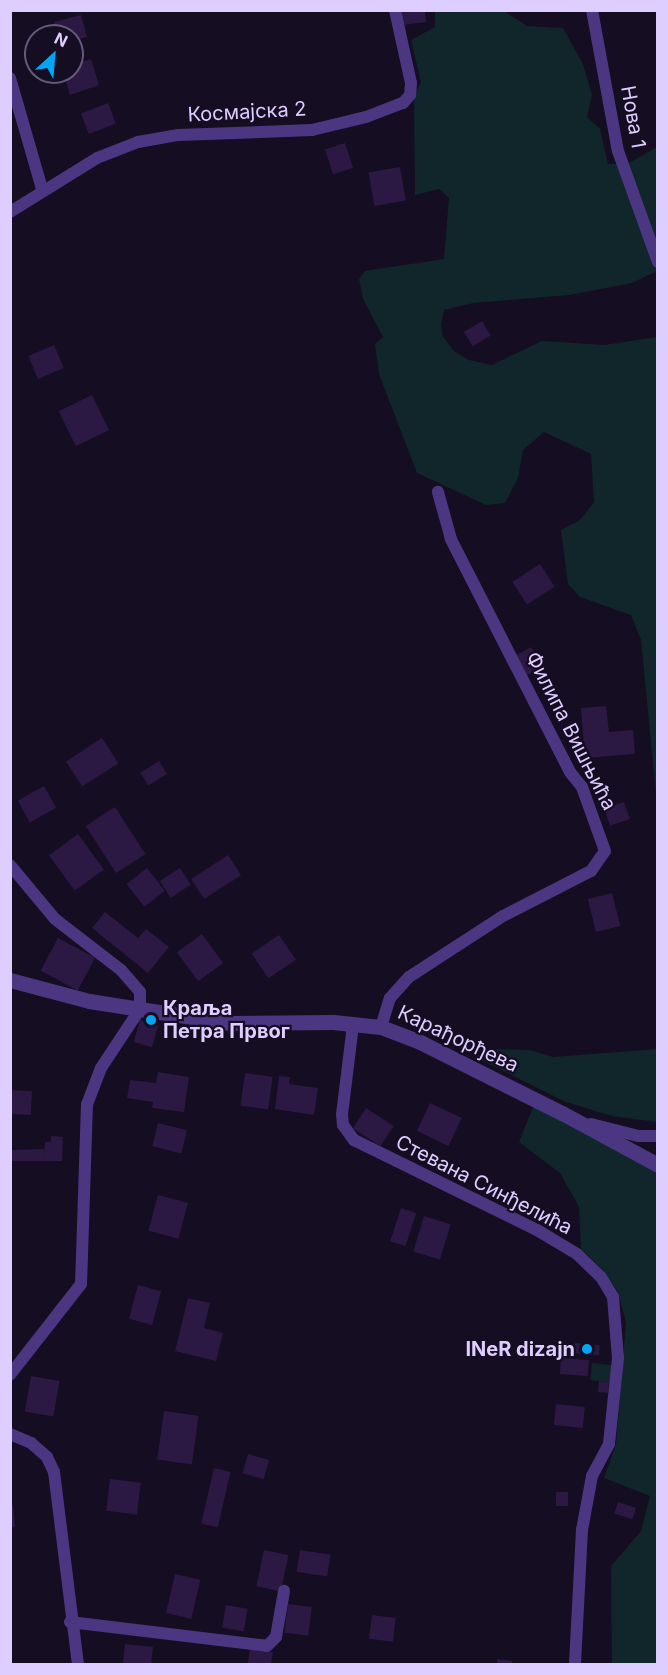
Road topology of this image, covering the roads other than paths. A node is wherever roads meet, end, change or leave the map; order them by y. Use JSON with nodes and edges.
{"nodes":[{"id":1,"x":395,"y":10,"type":"edge"},
{"id":2,"x":592,"y":10,"type":"edge"},
{"id":3,"x":10,"y":78,"type":"edge"},
{"id":4,"x":42,"y":189,"type":"junction"},
{"id":5,"x":10,"y":212,"type":"edge"},
{"id":6,"x":657,"y":262,"type":"edge"},
{"id":7,"x":438,"y":492,"type":"dead end"},
{"id":8,"x":10,"y":865,"type":"edge"},
{"id":9,"x":10,"y":980,"type":"edge"},
{"id":10,"x":140,"y":1009,"type":"junction"},
{"id":11,"x":353,"y":1025,"type":"junction"},
{"id":12,"x":381,"y":1027,"type":"junction"},
{"id":13,"x":579,"y":1121,"type":"junction"},
{"id":14,"x":657,"y":1136,"type":"edge"},
{"id":15,"x":657,"y":1166,"type":"edge"},
{"id":16,"x":10,"y":1375,"type":"edge"},
{"id":17,"x":10,"y":1434,"type":"edge"},
{"id":18,"x":284,"y":1591,"type":"dead end"},
{"id":19,"x":70,"y":1622,"type":"junction"},
{"id":20,"x":78,"y":1665,"type":"edge"},
{"id":21,"x":575,"y":1665,"type":"edge"}],
"edges":[{"from":1,"to":4,"type":"street","name":"Космајска 2"},
{"from":2,"to":6,"type":"street","name":"Нова 1"},
{"from":3,"to":4,"type":"street"},
{"from":4,"to":5,"type":"street","name":"Космајска 2"},
{"from":7,"to":12,"type":"street","name":"Филипа Вишњића"},
{"from":8,"to":10,"type":"street"},
{"from":9,"to":10,"type":"street","name":"Карађорђева"},
{"from":10,"to":11,"type":"street","name":"Карађорђева"},
{"from":10,"to":16,"type":"street"},
{"from":11,"to":12,"type":"street","name":"Карађорђева"},
{"from":11,"to":21,"type":"street","name":"Стевана Синђелића"},
{"from":12,"to":13,"type":"street","name":"Карађорђева"},
{"from":13,"to":14,"type":"street"},
{"from":13,"to":15,"type":"street","name":"Карађорђева"},
{"from":17,"to":19,"type":"street"},
{"from":18,"to":19,"type":"street"},
{"from":19,"to":20,"type":"street"}]}
